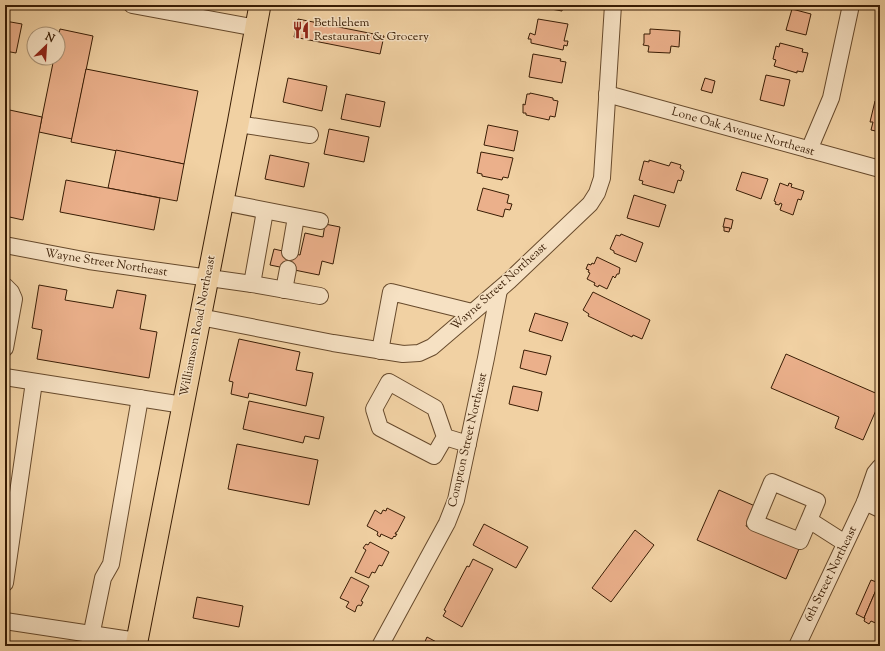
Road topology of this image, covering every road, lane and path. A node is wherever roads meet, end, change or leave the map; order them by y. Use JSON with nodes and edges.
{"nodes":[{"id":1,"x":132,"y":5,"type":"edge"},
{"id":2,"x":260,"y":5,"type":"edge"},
{"id":3,"x":613,"y":5,"type":"edge"},
{"id":4,"x":851,"y":5,"type":"edge"},
{"id":5,"x":256,"y":28,"type":"junction"},
{"id":6,"x":607,"y":94,"type":"junction"},
{"id":7,"x":238,"y":124,"type":"junction"},
{"id":8,"x":310,"y":135,"type":"dead end"},
{"id":9,"x":809,"y":150,"type":"junction"},
{"id":10,"x":880,"y":169,"type":"edge"},
{"id":11,"x":223,"y":202,"type":"junction"},
{"id":12,"x":265,"y":211,"type":"junction"},
{"id":13,"x":296,"y":217,"type":"junction"},
{"id":14,"x":320,"y":221,"type":"dead end"},
{"id":15,"x":5,"y":245,"type":"edge"},
{"id":16,"x":290,"y":252,"type":"dead end"},
{"id":17,"x":288,"y":269,"type":"dead end"},
{"id":18,"x":208,"y":279,"type":"junction"},
{"id":19,"x":252,"y":284,"type":"junction"},
{"id":20,"x":5,"y":286,"type":"edge"},
{"id":21,"x":284,"y":290,"type":"junction"},
{"id":22,"x":499,"y":290,"type":"junction"},
{"id":23,"x":320,"y":296,"type":"dead end"},
{"id":24,"x":472,"y":312,"type":"junction"},
{"id":25,"x":200,"y":317,"type":"junction"},
{"id":26,"x":5,"y":348,"type":"edge"},
{"id":27,"x":380,"y":351,"type":"junction"},
{"id":28,"x":5,"y":377,"type":"edge"},
{"id":29,"x":34,"y":382,"type":"junction"},
{"id":30,"x":140,"y":398,"type":"junction"},
{"id":31,"x":183,"y":405,"type":"junction"},
{"id":32,"x":445,"y":437,"type":"junction"},
{"id":33,"x":468,"y":444,"type":"junction"},
{"id":34,"x":880,"y":467,"type":"edge"},
{"id":35,"x":865,"y":502,"type":"junction"},
{"id":36,"x":880,"y":509,"type":"edge"},
{"id":37,"x":809,"y":520,"type":"dead end"},
{"id":38,"x":845,"y":543,"type":"junction"},
{"id":39,"x":5,"y":583,"type":"edge"},
{"id":40,"x":5,"y":621,"type":"edge"},
{"id":41,"x":90,"y":640,"type":"edge"},
{"id":42,"x":136,"y":644,"type":"edge"},
{"id":43,"x":380,"y":646,"type":"edge"},
{"id":44,"x":797,"y":646,"type":"edge"}],
"edges":[{"from":1,"to":5,"type":"street"},
{"from":2,"to":5,"type":"main road","name":"Williamson Road Northeast"},
{"from":3,"to":6,"type":"street","name":"Wayne Street Northeast"},
{"from":4,"to":9,"type":"street"},
{"from":5,"to":7,"type":"main road","name":"Williamson Road Northeast"},
{"from":6,"to":9,"type":"street","name":"Lone Oak Avenue Northeast"},
{"from":6,"to":22,"type":"street","name":"Wayne Street Northeast"},
{"from":7,"to":8,"type":"street"},
{"from":7,"to":11,"type":"main road","name":"Williamson Road Northeast"},
{"from":9,"to":10,"type":"street","name":"Lone Oak Avenue Northeast"},
{"from":11,"to":12,"type":"street"},
{"from":11,"to":18,"type":"main road","name":"Williamson Road Northeast"},
{"from":12,"to":13,"type":"street"},
{"from":12,"to":19,"type":"street"},
{"from":13,"to":14,"type":"street"},
{"from":13,"to":16,"type":"street"},
{"from":15,"to":18,"type":"street","name":"Wayne Street Northeast"},
{"from":17,"to":21,"type":"street"},
{"from":18,"to":19,"type":"street","name":"Wayne Street Northeast"},
{"from":18,"to":25,"type":"main road","name":"Williamson Road Northeast"},
{"from":19,"to":21,"type":"street","name":"Wayne Street Northeast"},
{"from":20,"to":26,"type":"street"},
{"from":21,"to":23,"type":"street","name":"Wayne Street Northeast"},
{"from":22,"to":24,"type":"street","name":"Wayne Street Northeast"},
{"from":22,"to":33,"type":"street","name":"Compton Street Northeast"},
{"from":24,"to":27,"type":"street","name":"Wayne Street Northeast"},
{"from":24,"to":27,"type":"street"},
{"from":25,"to":27,"type":"street","name":"Wayne Street Northeast"},
{"from":25,"to":31,"type":"main road","name":"Williamson Road Northeast"},
{"from":28,"to":29,"type":"street"},
{"from":29,"to":30,"type":"street"},
{"from":29,"to":39,"type":"street"},
{"from":30,"to":31,"type":"street"},
{"from":30,"to":41,"type":"street"},
{"from":31,"to":42,"type":"main road","name":"Williamson Road Northeast"},
{"from":32,"to":32,"type":"street"},
{"from":32,"to":33,"type":"street"},
{"from":33,"to":43,"type":"street","name":"Compton Street Northeast"},
{"from":34,"to":35,"type":"street","name":"6th Street Northeast"},
{"from":35,"to":36,"type":"street"},
{"from":35,"to":38,"type":"street","name":"6th Street Northeast"},
{"from":37,"to":38,"type":"street"},
{"from":38,"to":44,"type":"street","name":"6th Street Northeast"},
{"from":40,"to":41,"type":"street"},
{"from":41,"to":42,"type":"street"}]}
